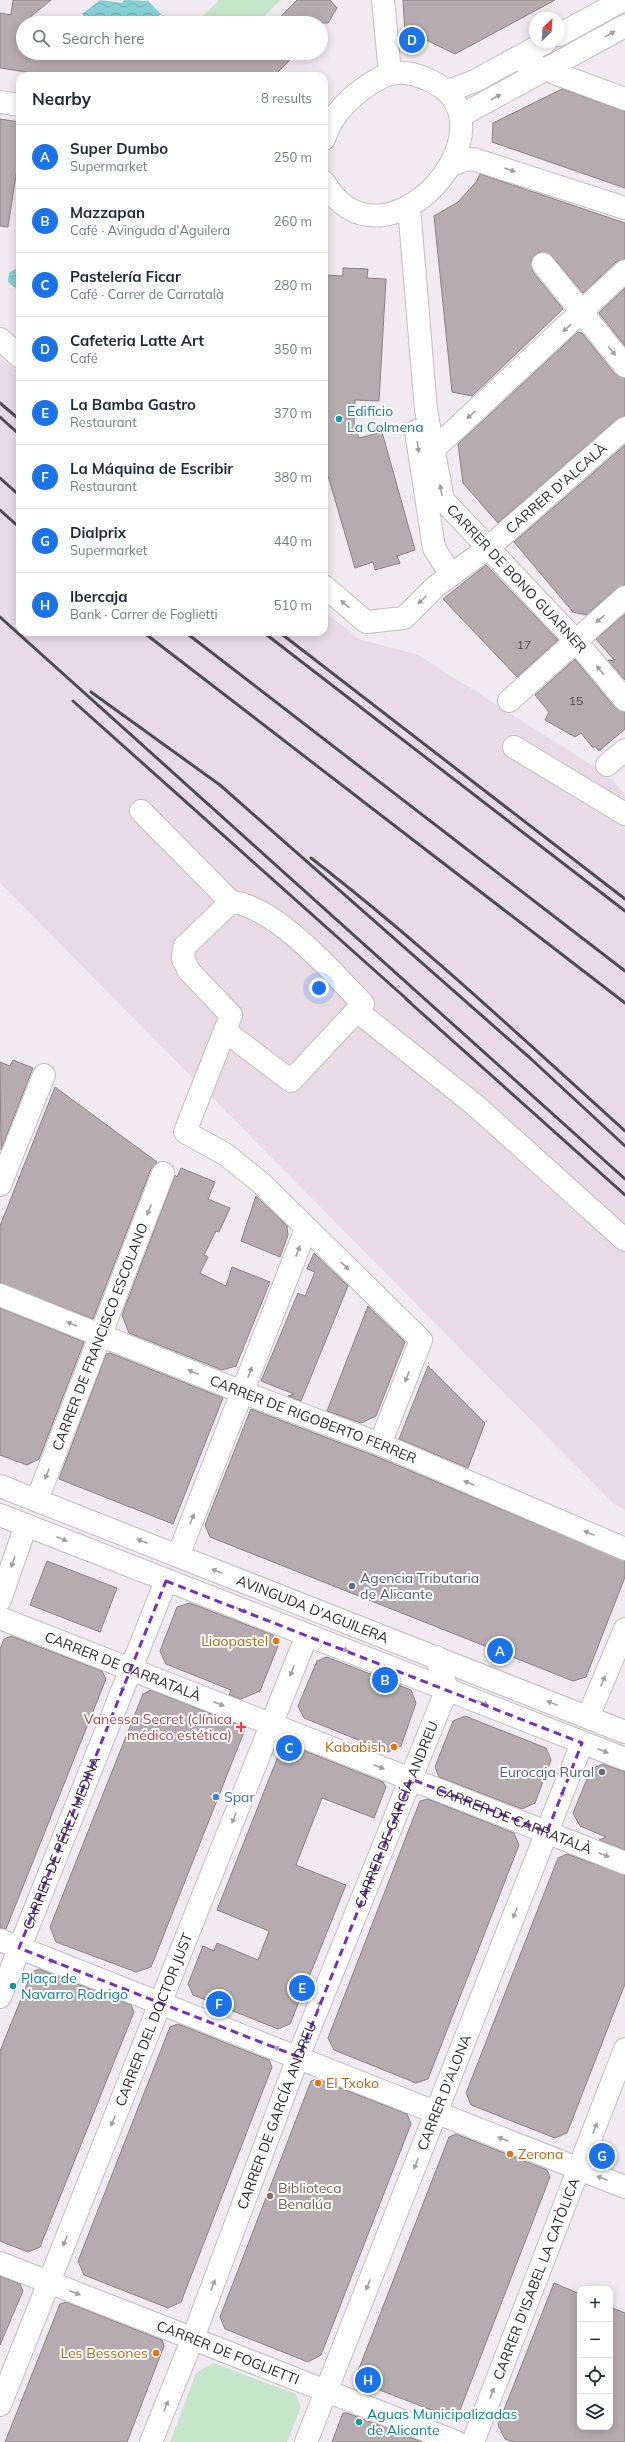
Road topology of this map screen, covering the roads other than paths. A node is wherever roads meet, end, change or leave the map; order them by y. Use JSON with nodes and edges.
{"nodes":[{"id":1,"x":384,"y":0,"type":"edge"},
{"id":2,"x":622,"y":0,"type":"edge"},
{"id":3,"x":601,"y":6,"type":"edge"},
{"id":4,"x":625,"y":26,"type":"edge"},
{"id":5,"x":565,"y":31,"type":"edge"},
{"id":6,"x":535,"y":48,"type":"edge"},
{"id":7,"x":516,"y":59,"type":"junction"},
{"id":8,"x":546,"y":70,"type":"junction"},
{"id":9,"x":390,"y":73,"type":"junction"},
{"id":10,"x":448,"y":91,"type":"junction"},
{"id":11,"x":625,"y":99,"type":"edge"},
{"id":12,"x":0,"y":102,"type":"edge"},
{"id":13,"x":16,"y":104,"type":"edge"},
{"id":14,"x":462,"y":116,"type":"junction"},
{"id":15,"x":328,"y":130,"type":"edge"},
{"id":16,"x":450,"y":166,"type":"junction"},
{"id":17,"x":328,"y":188,"type":"edge"},
{"id":18,"x":625,"y":208,"type":"edge"},
{"id":19,"x":400,"y":211,"type":"junction"},
{"id":20,"x":543,"y":264,"type":"dead end"},
{"id":21,"x":625,"y":271,"type":"edge"},
{"id":22,"x":582,"y":313,"type":"junction"},
{"id":23,"x":0,"y":339,"type":"edge"},
{"id":24,"x":16,"y":353,"type":"edge"},
{"id":25,"x":625,"y":366,"type":"edge"},
{"id":26,"x":625,"y":428,"type":"edge"},
{"id":27,"x":434,"y":449,"type":"junction"},
{"id":28,"x":488,"y":548,"type":"junction"},
{"id":29,"x":451,"y":575,"type":"junction"},
{"id":30,"x":328,"y":589,"type":"edge"},
{"id":31,"x":625,"y":597,"type":"edge"},
{"id":32,"x":576,"y":640,"type":"junction"},
{"id":33,"x":625,"y":700,"type":"edge"},
{"id":34,"x":509,"y":701,"type":"dead end"},
{"id":35,"x":514,"y":747,"type":"dead end"},
{"id":36,"x":625,"y":750,"type":"edge"},
{"id":37,"x":607,"y":765,"type":"dead end"},
{"id":38,"x":140,"y":812,"type":"dead end"},
{"id":39,"x":625,"y":814,"type":"edge"},
{"id":40,"x":231,"y":902,"type":"junction"},
{"id":41,"x":357,"y":1011,"type":"junction"},
{"id":42,"x":225,"y":1031,"type":"junction"},
{"id":43,"x":44,"y":1075,"type":"dead end"},
{"id":44,"x":164,"y":1173,"type":"dead end"},
{"id":45,"x":0,"y":1186,"type":"edge"},
{"id":46,"x":306,"y":1229,"type":"junction"},
{"id":47,"x":625,"y":1240,"type":"edge"},
{"id":48,"x":0,"y":1295,"type":"edge"},
{"id":49,"x":101,"y":1336,"type":"junction"},
{"id":50,"x":242,"y":1392,"type":"junction"},
{"id":51,"x":380,"y":1444,"type":"junction"},
{"id":52,"x":0,"y":1486,"type":"edge"},
{"id":53,"x":37,"y":1500,"type":"junction"},
{"id":54,"x":0,"y":1515,"type":"edge"},
{"id":55,"x":26,"y":1525,"type":"junction"},
{"id":56,"x":625,"y":1549,"type":"edge"},
{"id":57,"x":178,"y":1556,"type":"junction"},
{"id":58,"x":166,"y":1581,"type":"junction"},
{"id":59,"x":0,"y":1600,"type":"edge"},
{"id":60,"x":0,"y":1618,"type":"edge"},
{"id":61,"x":625,"y":1629,"type":"edge"},
{"id":62,"x":307,"y":1635,"type":"junction"},
{"id":63,"x":436,"y":1657,"type":"junction"},
{"id":64,"x":131,"y":1669,"type":"junction"},
{"id":65,"x":447,"y":1689,"type":"junction"},
{"id":66,"x":588,"y":1717,"type":"junction"},
{"id":67,"x":271,"y":1724,"type":"junction"},
{"id":68,"x":625,"y":1732,"type":"edge"},
{"id":69,"x":582,"y":1742,"type":"junction"},
{"id":70,"x":625,"y":1759,"type":"edge"},
{"id":71,"x":412,"y":1779,"type":"junction"},
{"id":72,"x":547,"y":1832,"type":"junction"},
{"id":73,"x":625,"y":1863,"type":"edge"},
{"id":74,"x":10,"y":1944,"type":"edge"},
{"id":75,"x":0,"y":1997,"type":"edge"},
{"id":76,"x":159,"y":2004,"type":"junction"},
{"id":77,"x":625,"y":2049,"type":"edge"},
{"id":78,"x":299,"y":2057,"type":"junction"},
{"id":79,"x":436,"y":2113,"type":"junction"},
{"id":80,"x":579,"y":2169,"type":"junction"},
{"id":81,"x":625,"y":2187,"type":"edge"},
{"id":82,"x":0,"y":2263,"type":"edge"},
{"id":83,"x":48,"y":2283,"type":"junction"},
{"id":84,"x":193,"y":2338,"type":"junction"},
{"id":85,"x":327,"y":2390,"type":"junction"},
{"id":86,"x":0,"y":2405,"type":"edge"},
{"id":87,"x":151,"y":2442,"type":"edge"},
{"id":88,"x":306,"y":2442,"type":"edge"},
{"id":89,"x":456,"y":2442,"type":"edge"},
{"id":90,"x":473,"y":2442,"type":"edge"}],
"edges":[{"from":1,"to":9,"type":"street"},
{"from":2,"to":3,"type":"street"},
{"from":3,"to":5,"type":"street"},
{"from":8,"to":4,"type":"street","one_way":true},
{"from":6,"to":7,"type":"street"},
{"from":7,"to":8,"type":"street"},
{"from":7,"to":10,"type":"street"},
{"from":8,"to":11,"type":"street"},
{"from":14,"to":8,"type":"street","one_way":true},
{"from":9,"to":10,"type":"street"},
{"from":9,"to":15,"type":"street"},
{"from":10,"to":14,"type":"street"},
{"from":12,"to":13,"type":"street"},
{"from":14,"to":16,"type":"street"},
{"from":16,"to":18,"type":"street","one_way":true},
{"from":16,"to":19,"type":"street"},
{"from":17,"to":19,"type":"street"},
{"from":19,"to":27,"type":"street","name":"CARRER DE BONO GUARNER"},
{"from":19,"to":29,"type":"street","name":"CARRER DE BONO GUARNER","one_way":true},
{"from":20,"to":22,"type":"street"},
{"from":21,"to":22,"type":"street"},
{"from":22,"to":25,"type":"street","one_way":true},
{"from":22,"to":27,"type":"street","one_way":true},
{"from":23,"to":24,"type":"street"},
{"from":26,"to":28,"type":"street","name":"CARRER D'ALCALÀ"},
{"from":28,"to":27,"type":"street","name":"CARRER DE BONO GUARNER","one_way":true},
{"from":28,"to":29,"type":"street","name":"CARRER D'ALCALÀ"},
{"from":28,"to":32,"type":"street","name":"CARRER DE BONO GUARNER"},
{"from":29,"to":30,"type":"street","name":"CARRER D'ALCALÀ","one_way":true},
{"from":31,"to":32,"type":"street","one_way":true},
{"from":33,"to":32,"type":"street","name":"CARRER DE BONO GUARNER","one_way":true},
{"from":32,"to":34,"type":"street"},
{"from":35,"to":39,"type":"street"},
{"from":36,"to":37,"type":"street"},
{"from":38,"to":40,"type":"street"},
{"from":40,"to":41,"type":"street"},
{"from":40,"to":42,"type":"street"},
{"from":41,"to":42,"type":"street"},
{"from":41,"to":47,"type":"street"},
{"from":42,"to":46,"type":"street"},
{"from":43,"to":45,"type":"street"},
{"from":44,"to":49,"type":"street","name":"CARRER DE FRANCISCO ESCOLANO","one_way":true},
{"from":50,"to":46,"type":"street","one_way":true},
{"from":46,"to":51,"type":"street","one_way":true},
{"from":49,"to":48,"type":"street","name":"CARRER DE RIGOBERTO FERRER","one_way":true},
{"from":50,"to":49,"type":"street","name":"CARRER DE RIGOBERTO FERRER","one_way":true},
{"from":49,"to":53,"type":"street","name":"CARRER DE FRANCISCO ESCOLANO","one_way":true},
{"from":50,"to":51,"type":"street","name":"CARRER DE RIGOBERTO FERRER"},
{"from":57,"to":50,"type":"street","one_way":true},
{"from":56,"to":51,"type":"street","name":"CARRER DE RIGOBERTO FERRER","one_way":true},
{"from":52,"to":53,"type":"street","name":"AVINGUDA D'AGUILERA"},
{"from":57,"to":53,"type":"street","name":"AVINGUDA D'AGUILERA","one_way":true},
{"from":54,"to":55,"type":"street","name":"AVINGUDA D'AGUILERA"},
{"from":55,"to":58,"type":"street","name":"AVINGUDA D'AGUILERA","one_way":true},
{"from":55,"to":59,"type":"street","one_way":true},
{"from":63,"to":57,"type":"street","name":"AVINGUDA D'AGUILERA","one_way":true},
{"from":58,"to":62,"type":"street","name":"AVINGUDA D'AGUILERA","one_way":true},
{"from":58,"to":64,"type":"street","name":"CARRER DE PÉREZ MEDINA"},
{"from":60,"to":64,"type":"street","name":"CARRER DE CARRATALÀ"},
{"from":66,"to":61,"type":"street","one_way":true},
{"from":62,"to":65,"type":"street","name":"AVINGUDA D'AGUILERA","one_way":true},
{"from":62,"to":67,"type":"street","name":"CARRER DEL DOCTOR JUST","one_way":true},
{"from":63,"to":65,"type":"street"},
{"from":66,"to":63,"type":"street","name":"AVINGUDA D'AGUILERA","one_way":true},
{"from":64,"to":67,"type":"street","name":"CARRER DE CARRATALÀ","one_way":true},
{"from":74,"to":64,"type":"street","name":"CARRER DE PÉREZ MEDINA","one_way":true},
{"from":65,"to":69,"type":"street","name":"AVINGUDA D'AGUILERA","one_way":true},
{"from":65,"to":71,"type":"street","name":"CARRER DE GARCÍA ANDREU"},
{"from":66,"to":68,"type":"street","name":"AVINGUDA D'AGUILERA"},
{"from":67,"to":71,"type":"street","name":"CARRER DE CARRATALÀ","one_way":true},
{"from":67,"to":76,"type":"street","name":"CARRER DEL DOCTOR JUST","one_way":true},
{"from":69,"to":70,"type":"street","name":"AVINGUDA D'AGUILERA","one_way":true},
{"from":69,"to":72,"type":"street","name":"CARRER D'ALONA","one_way":true},
{"from":71,"to":72,"type":"street","name":"CARRER DE CARRATALÀ"},
{"from":78,"to":71,"type":"street","name":"CARRER DE GARCÍA ANDREU","one_way":true},
{"from":72,"to":73,"type":"street","name":"CARRER DE CARRATALÀ","one_way":true},
{"from":72,"to":79,"type":"street","name":"CARRER D'ALONA","one_way":true},
{"from":74,"to":75,"type":"street"},
{"from":76,"to":74,"type":"street","one_way":true},
{"from":78,"to":76,"type":"street","one_way":true},
{"from":76,"to":83,"type":"street","name":"CARRER DEL DOCTOR JUST","one_way":true},
{"from":80,"to":77,"type":"street","name":"CARRER D'ISABEL LA CATÒLICA","one_way":true},
{"from":78,"to":79,"type":"street"},
{"from":84,"to":78,"type":"street","name":"CARRER DE GARCÍA ANDREU","one_way":true},
{"from":80,"to":79,"type":"street","one_way":true},
{"from":79,"to":85,"type":"street","name":"CARRER D'ALONA","one_way":true},
{"from":81,"to":80,"type":"street","one_way":true},
{"from":90,"to":80,"type":"street","name":"CARRER D'ISABEL LA CATÒLICA","one_way":true},
{"from":82,"to":83,"type":"street","name":"CARRER DE FOGLIETTI"},
{"from":83,"to":84,"type":"street","name":"CARRER DE FOGLIETTI","one_way":true},
{"from":83,"to":86,"type":"street","name":"CARRER DEL DOCTOR JUST"},
{"from":84,"to":85,"type":"street","name":"CARRER DE FOGLIETTI"},
{"from":87,"to":84,"type":"street","name":"CARRER DE GARCÍA ANDREU","one_way":true},
{"from":85,"to":88,"type":"street","name":"CARRER D'ALONA"},
{"from":85,"to":89,"type":"street","name":"CARRER DE FOGLIETTI"}]}
